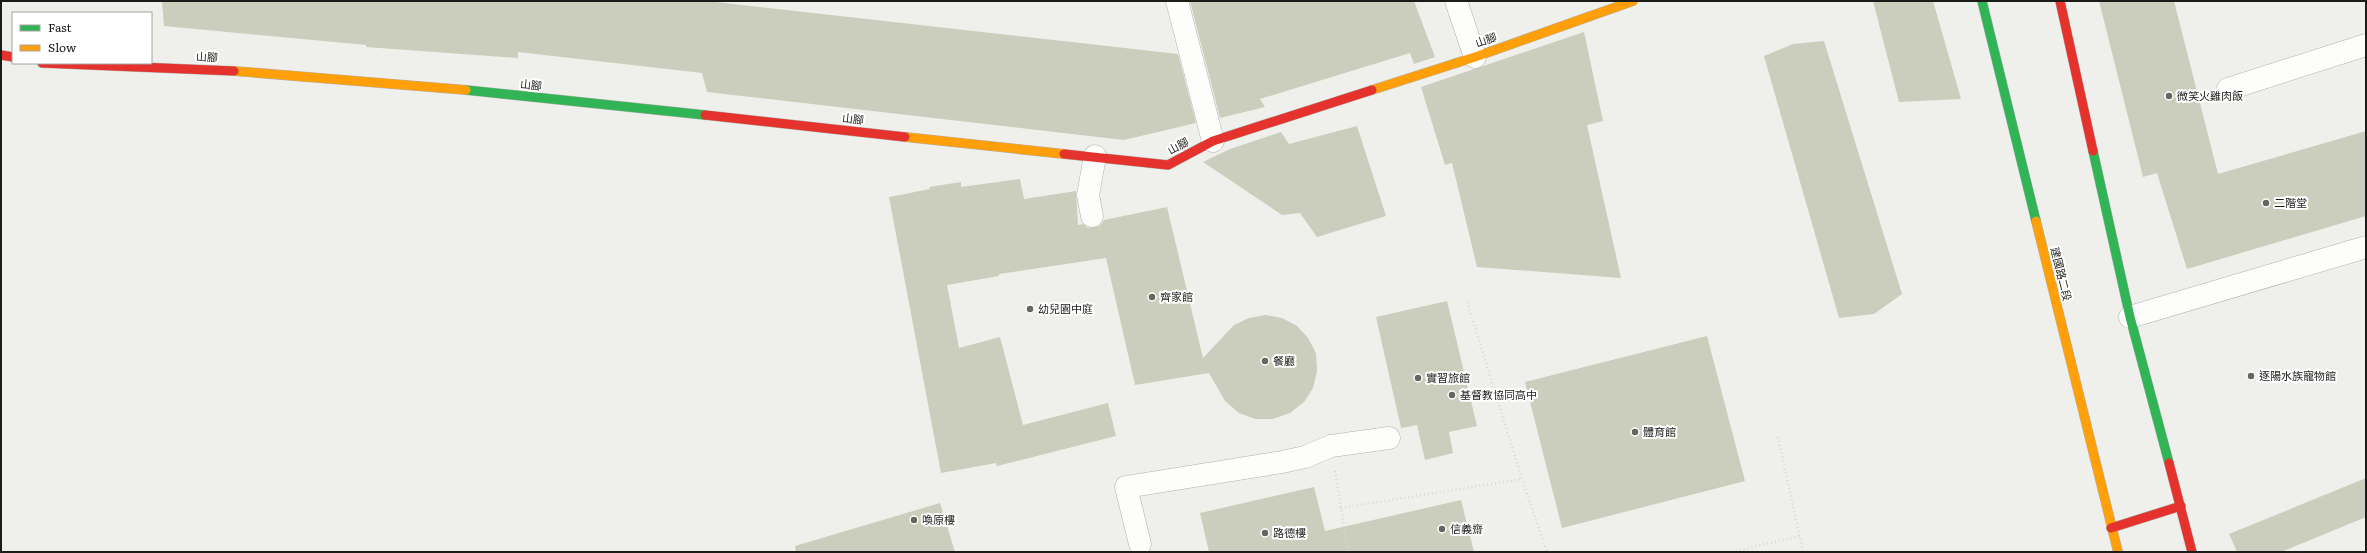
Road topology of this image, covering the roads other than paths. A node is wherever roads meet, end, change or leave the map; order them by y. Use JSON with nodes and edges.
{"nodes":[{"id":1,"x":1176,"y":1,"type":"edge"},
{"id":2,"x":1456,"y":1,"type":"edge"},
{"id":3,"x":1633,"y":1,"type":"edge"},
{"id":4,"x":1982,"y":1,"type":"edge"},
{"id":5,"x":2060,"y":1,"type":"edge"},
{"id":6,"x":2366,"y":45,"type":"edge"},
{"id":7,"x":1,"y":55,"type":"edge"},
{"id":8,"x":1475,"y":57,"type":"junction"},
{"id":9,"x":12,"y":58,"type":"edge"},
{"id":10,"x":70,"y":64,"type":"edge"},
{"id":11,"x":2228,"y":89,"type":"dead end"},
{"id":12,"x":1214,"y":141,"type":"junction"},
{"id":13,"x":1094,"y":156,"type":"junction"},
{"id":14,"x":1092,"y":216,"type":"dead end"},
{"id":15,"x":2366,"y":247,"type":"edge"},
{"id":16,"x":2130,"y":317,"type":"junction"},
{"id":17,"x":1389,"y":438,"type":"dead end"},
{"id":18,"x":2181,"y":506,"type":"junction"},
{"id":19,"x":2111,"y":528,"type":"junction"},
{"id":20,"x":1140,"y":544,"type":"dead end"},
{"id":21,"x":2118,"y":552,"type":"edge"},
{"id":22,"x":2192,"y":552,"type":"edge"}],
"edges":[{"from":1,"to":12,"type":"street"},
{"from":2,"to":8,"type":"street"},
{"from":3,"to":8,"type":"street","name":"山腳"},
{"from":4,"to":19,"type":"street","name":"建國路二段"},
{"from":5,"to":16,"type":"street"},
{"from":6,"to":11,"type":"street"},
{"from":7,"to":9,"type":"street"},
{"from":8,"to":12,"type":"street","name":"山腳"},
{"from":10,"to":13,"type":"street","name":"山腳"},
{"from":12,"to":13,"type":"street","name":"山腳"},
{"from":13,"to":14,"type":"street"},
{"from":15,"to":16,"type":"street"},
{"from":16,"to":18,"type":"street"},
{"from":17,"to":20,"type":"street"},
{"from":18,"to":19,"type":"street"},
{"from":18,"to":22,"type":"street"},
{"from":19,"to":21,"type":"street","name":"建國路二段"}]}
